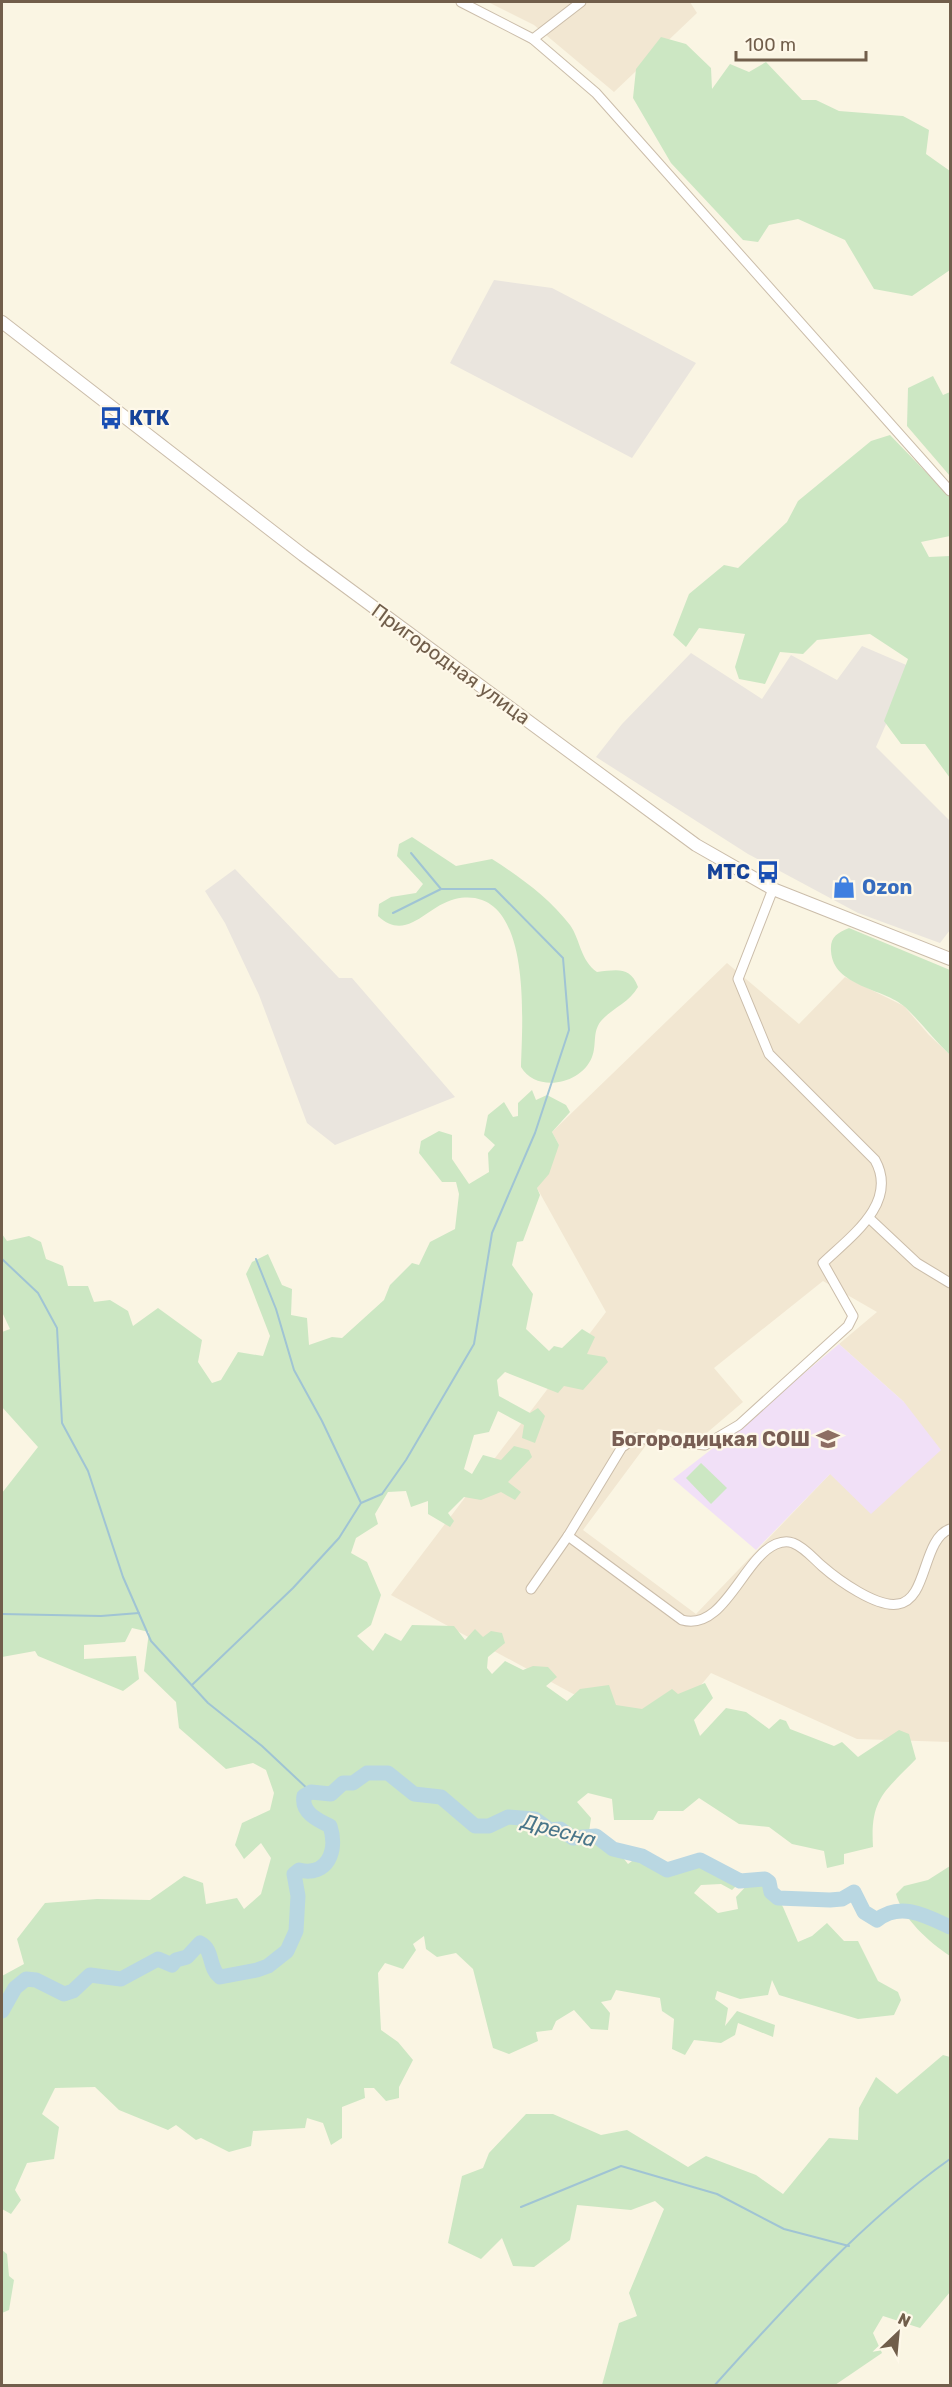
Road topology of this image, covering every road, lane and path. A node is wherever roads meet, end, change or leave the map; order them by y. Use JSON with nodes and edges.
{"nodes":[{"id":1,"x":460,"y":2,"type":"edge"},
{"id":2,"x":581,"y":2,"type":"edge"},
{"id":3,"x":533,"y":39,"type":"junction"},
{"id":4,"x":2,"y":322,"type":"edge"},
{"id":5,"x":951,"y":491,"type":"edge"},
{"id":6,"x":773,"y":889,"type":"junction"},
{"id":7,"x":951,"y":959,"type":"edge"},
{"id":8,"x":869,"y":1218,"type":"junction"},
{"id":9,"x":951,"y":1283,"type":"edge"},
{"id":10,"x":951,"y":1529,"type":"edge"},
{"id":11,"x":568,"y":1536,"type":"junction"},
{"id":12,"x":531,"y":1589,"type":"dead end"}],
"edges":[{"from":1,"to":3,"type":"street"},
{"from":2,"to":3,"type":"street"},
{"from":3,"to":5,"type":"street"},
{"from":4,"to":6,"type":"street","name":"Пригородная улица"},
{"from":6,"to":7,"type":"street","name":"Пригородная улица"},
{"from":6,"to":8,"type":"street"},
{"from":8,"to":9,"type":"street"},
{"from":8,"to":11,"type":"street"},
{"from":10,"to":11,"type":"street"},
{"from":11,"to":12,"type":"street"}]}
